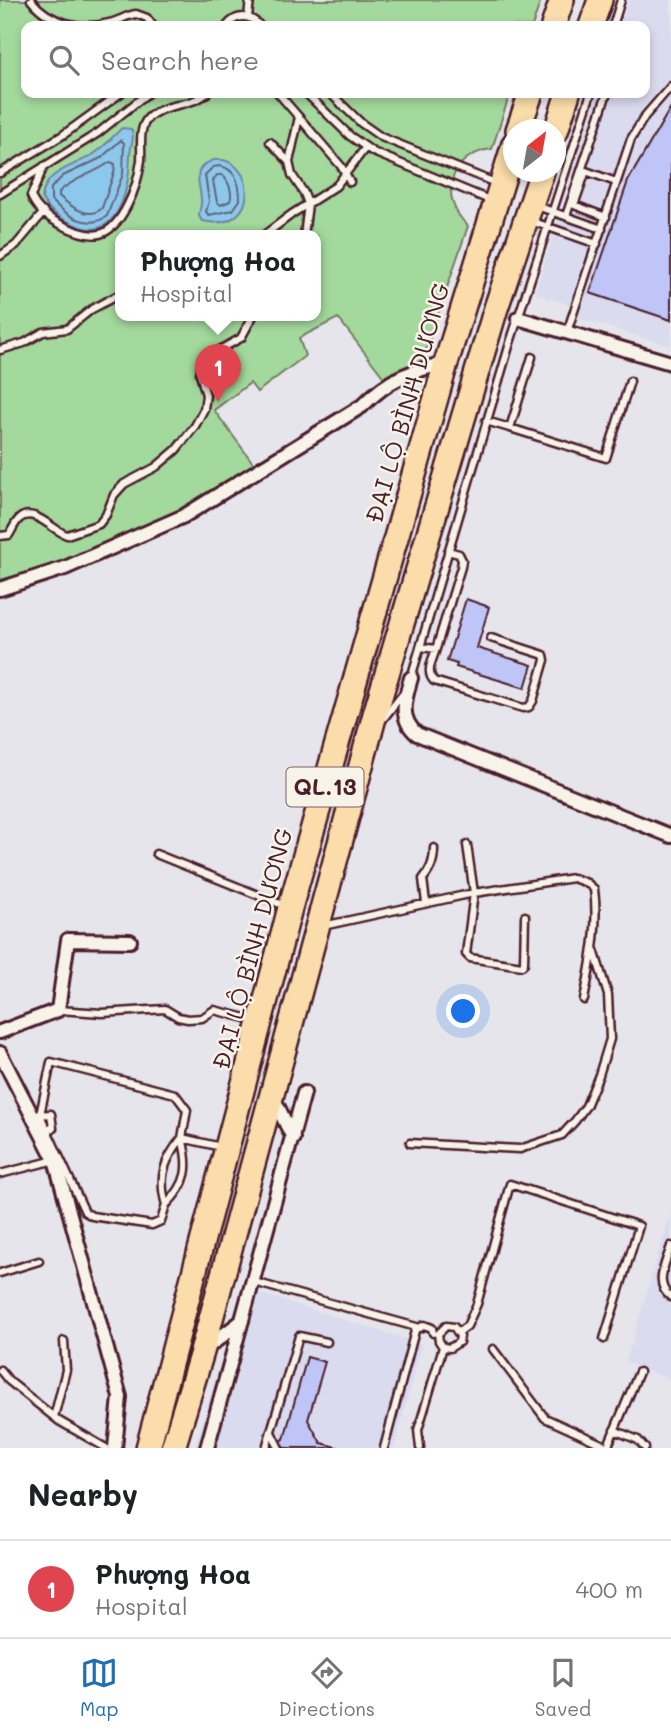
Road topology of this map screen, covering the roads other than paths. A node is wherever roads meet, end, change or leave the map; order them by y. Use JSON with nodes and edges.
{"nodes":[{"id":1,"x":31,"y":0,"type":"edge"},
{"id":2,"x":250,"y":0,"type":"edge"},
{"id":3,"x":562,"y":0,"type":"edge"},
{"id":4,"x":600,"y":0,"type":"edge"},
{"id":5,"x":621,"y":0,"type":"edge"},
{"id":6,"x":248,"y":17,"type":"junction"},
{"id":7,"x":63,"y":21,"type":"edge"},
{"id":8,"x":113,"y":21,"type":"edge"},
{"id":9,"x":149,"y":21,"type":"edge"},
{"id":10,"x":233,"y":21,"type":"edge"},
{"id":11,"x":253,"y":21,"type":"edge"},
{"id":12,"x":555,"y":21,"type":"edge"},
{"id":13,"x":593,"y":21,"type":"edge"},
{"id":14,"x":615,"y":21,"type":"edge"},
{"id":15,"x":671,"y":86,"type":"edge"},
{"id":16,"x":114,"y":98,"type":"edge"},
{"id":17,"x":142,"y":98,"type":"edge"},
{"id":18,"x":199,"y":98,"type":"edge"},
{"id":19,"x":282,"y":98,"type":"edge"},
{"id":20,"x":311,"y":98,"type":"edge"},
{"id":21,"x":335,"y":98,"type":"edge"},
{"id":22,"x":529,"y":98,"type":"edge"},
{"id":23,"x":566,"y":98,"type":"edge"},
{"id":24,"x":589,"y":98,"type":"edge"},
{"id":25,"x":606,"y":98,"type":"edge"},
{"id":26,"x":299,"y":117,"type":"junction"},
{"id":27,"x":522,"y":119,"type":"edge"},
{"id":28,"x":559,"y":119,"type":"edge"},
{"id":29,"x":270,"y":142,"type":"dead end"},
{"id":30,"x":366,"y":147,"type":"junction"},
{"id":31,"x":289,"y":162,"type":"junction"},
{"id":32,"x":44,"y":166,"type":"junction"},
{"id":33,"x":584,"y":170,"type":"junction"},
{"id":34,"x":0,"y":173,"type":"edge"},
{"id":35,"x":503,"y":175,"type":"edge"},
{"id":36,"x":348,"y":178,"type":"junction"},
{"id":37,"x":617,"y":181,"type":"junction"},
{"id":38,"x":541,"y":182,"type":"edge"},
{"id":39,"x":497,"y":193,"type":"junction"},
{"id":40,"x":0,"y":194,"type":"edge"},
{"id":41,"x":308,"y":204,"type":"junction"},
{"id":42,"x":44,"y":212,"type":"junction"},
{"id":43,"x":539,"y":215,"type":"junction"},
{"id":44,"x":566,"y":216,"type":"junction"},
{"id":45,"x":606,"y":217,"type":"junction"},
{"id":46,"x":602,"y":229,"type":"junction"},
{"id":47,"x":270,"y":230,"type":"edge"},
{"id":48,"x":305,"y":230,"type":"edge"},
{"id":49,"x":597,"y":244,"type":"junction"},
{"id":50,"x":0,"y":256,"type":"edge"},
{"id":51,"x":115,"y":296,"type":"edge"},
{"id":52,"x":518,"y":317,"type":"junction"},
{"id":53,"x":250,"y":321,"type":"edge"},
{"id":54,"x":567,"y":332,"type":"junction"},
{"id":55,"x":0,"y":350,"type":"edge"},
{"id":56,"x":532,"y":357,"type":"dead end"},
{"id":57,"x":446,"y":363,"type":"junction"},
{"id":58,"x":671,"y":363,"type":"edge"},
{"id":59,"x":630,"y":381,"type":"dead end"},
{"id":60,"x":486,"y":421,"type":"junction"},
{"id":61,"x":510,"y":428,"type":"junction"},
{"id":62,"x":0,"y":536,"type":"edge"},
{"id":63,"x":448,"y":551,"type":"junction"},
{"id":64,"x":0,"y":589,"type":"edge"},
{"id":65,"x":491,"y":638,"type":"dead end"},
{"id":66,"x":420,"y":647,"type":"junction"},
{"id":67,"x":436,"y":649,"type":"junction"},
{"id":68,"x":411,"y":680,"type":"junction"},
{"id":69,"x":368,"y":741,"type":"junction"},
{"id":70,"x":671,"y":836,"type":"edge"},
{"id":71,"x":467,"y":845,"type":"dead end"},
{"id":72,"x":434,"y":848,"type":"dead end"},
{"id":73,"x":156,"y":854,"type":"dead end"},
{"id":74,"x":474,"y":892,"type":"junction"},
{"id":75,"x":426,"y":903,"type":"junction"},
{"id":76,"x":290,"y":908,"type":"junction"},
{"id":77,"x":525,"y":916,"type":"dead end"},
{"id":78,"x":318,"y":927,"type":"junction"},
{"id":79,"x":130,"y":941,"type":"dead end"},
{"id":80,"x":593,"y":948,"type":"junction"},
{"id":81,"x":584,"y":1000,"type":"dead end"},
{"id":82,"x":58,"y":1010,"type":"junction"},
{"id":83,"x":260,"y":1021,"type":"junction"},
{"id":84,"x":0,"y":1032,"type":"edge"},
{"id":85,"x":1,"y":1056,"type":"edge"},
{"id":86,"x":271,"y":1093,"type":"junction"},
{"id":87,"x":304,"y":1093,"type":"dead end"},
{"id":88,"x":37,"y":1115,"type":"junction"},
{"id":89,"x":44,"y":1130,"type":"junction"},
{"id":90,"x":182,"y":1138,"type":"junction"},
{"id":91,"x":293,"y":1138,"type":"junction"},
{"id":92,"x":410,"y":1143,"type":"dead end"},
{"id":93,"x":226,"y":1149,"type":"junction"},
{"id":94,"x":55,"y":1160,"type":"junction"},
{"id":95,"x":0,"y":1174,"type":"edge"},
{"id":96,"x":166,"y":1205,"type":"junction"},
{"id":97,"x":671,"y":1245,"type":"edge"},
{"id":98,"x":39,"y":1261,"type":"dead end"},
{"id":99,"x":0,"y":1273,"type":"edge"},
{"id":100,"x":254,"y":1282,"type":"junction"},
{"id":101,"x":671,"y":1297,"type":"edge"},
{"id":102,"x":242,"y":1321,"type":"junction"},
{"id":103,"x":418,"y":1327,"type":"junction"},
{"id":104,"x":459,"y":1332,"type":"junction"},
{"id":105,"x":436,"y":1334,"type":"junction"},
{"id":106,"x":604,"y":1339,"type":"dead end"},
{"id":107,"x":64,"y":1341,"type":"dead end"},
{"id":108,"x":327,"y":1342,"type":"dead end"},
{"id":109,"x":443,"y":1347,"type":"junction"},
{"id":110,"x":493,"y":1349,"type":"dead end"},
{"id":111,"x":202,"y":1352,"type":"junction"},
{"id":112,"x":0,"y":1370,"type":"edge"},
{"id":113,"x":639,"y":1372,"type":"dead end"},
{"id":114,"x":9,"y":1381,"type":"junction"},
{"id":115,"x":0,"y":1383,"type":"edge"},
{"id":116,"x":54,"y":1417,"type":"junction"},
{"id":117,"x":614,"y":1430,"type":"junction"},
{"id":118,"x":271,"y":1432,"type":"junction"},
{"id":119,"x":150,"y":1441,"type":"edge"},
{"id":120,"x":174,"y":1445,"type":"edge"},
{"id":121,"x":106,"y":1448,"type":"edge"},
{"id":122,"x":115,"y":1448,"type":"edge"},
{"id":123,"x":207,"y":1448,"type":"edge"},
{"id":124,"x":266,"y":1448,"type":"edge"},
{"id":125,"x":279,"y":1448,"type":"edge"},
{"id":126,"x":384,"y":1448,"type":"edge"},
{"id":127,"x":421,"y":1448,"type":"edge"},
{"id":128,"x":607,"y":1448,"type":"edge"},
{"id":129,"x":645,"y":1448,"type":"edge"}],
"edges":[{"from":1,"to":7,"type":"lane"},
{"from":2,"to":6,"type":"lane"},
{"from":3,"to":12,"type":"highway"},
{"from":4,"to":13,"type":"highway"},
{"from":5,"to":14,"type":"lane"},
{"from":6,"to":10,"type":"lane"},
{"from":6,"to":11,"type":"lane"},
{"from":8,"to":9,"type":"lane"},
{"from":15,"to":37,"type":"lane"},
{"from":16,"to":34,"type":"lane"},
{"from":17,"to":32,"type":"lane"},
{"from":18,"to":42,"type":"lane"},
{"from":19,"to":26,"type":"lane"},
{"from":20,"to":30,"type":"lane"},
{"from":21,"to":39,"type":"lane"},
{"from":22,"to":27,"type":"highway"},
{"from":23,"to":28,"type":"highway"},
{"from":24,"to":43,"type":"lane"},
{"from":25,"to":33,"type":"lane"},
{"from":26,"to":31,"type":"lane"},
{"from":26,"to":36,"type":"lane"},
{"from":29,"to":31,"type":"lane"},
{"from":30,"to":36,"type":"lane"},
{"from":30,"to":39,"type":"lane"},
{"from":31,"to":41,"type":"lane"},
{"from":32,"to":40,"type":"lane"},
{"from":32,"to":42,"type":"lane"},
{"from":33,"to":37,"type":"lane"},
{"from":33,"to":44,"type":"lane"},
{"from":33,"to":45,"type":"lane"},
{"from":35,"to":39,"type":"highway","name":"ĐẠI LỘ BÌNH DƯƠNG","number":"QL.13"},
{"from":36,"to":41,"type":"lane"},
{"from":37,"to":45,"type":"lane"},
{"from":38,"to":43,"type":"highway","number":"QL.13"},
{"from":39,"to":57,"type":"highway","name":"ĐẠI LỘ BÌNH DƯƠNG","number":"QL.13"},
{"from":41,"to":47,"type":"lane"},
{"from":41,"to":48,"type":"lane"},
{"from":42,"to":50,"type":"lane"},
{"from":43,"to":44,"type":"lane"},
{"from":43,"to":49,"type":"lane"},
{"from":43,"to":52,"type":"lane"},
{"from":43,"to":69,"type":"highway","number":"QL.13"},
{"from":44,"to":46,"type":"lane"},
{"from":45,"to":46,"type":"lane"},
{"from":46,"to":49,"type":"lane"},
{"from":49,"to":54,"type":"lane"},
{"from":51,"to":55,"type":"lane"},
{"from":52,"to":54,"type":"street"},
{"from":52,"to":60,"type":"lane"},
{"from":53,"to":62,"type":"lane"},
{"from":54,"to":58,"type":"street"},
{"from":56,"to":61,"type":"lane"},
{"from":57,"to":64,"type":"street"},
{"from":57,"to":76,"type":"highway","name":"ĐẠI LỘ BÌNH DƯƠNG","number":"QL.13"},
{"from":59,"to":61,"type":"lane"},
{"from":60,"to":61,"type":"lane"},
{"from":60,"to":63,"type":"lane"},
{"from":63,"to":66,"type":"lane"},
{"from":63,"to":67,"type":"lane"},
{"from":65,"to":67,"type":"lane"},
{"from":66,"to":67,"type":"lane"},
{"from":66,"to":68,"type":"lane"},
{"from":68,"to":69,"type":"lane"},
{"from":68,"to":70,"type":"street"},
{"from":69,"to":78,"type":"highway","number":"QL.13"},
{"from":71,"to":74,"type":"lane"},
{"from":72,"to":75,"type":"lane"},
{"from":73,"to":76,"type":"lane"},
{"from":74,"to":75,"type":"lane"},
{"from":74,"to":77,"type":"lane"},
{"from":74,"to":80,"type":"lane"},
{"from":75,"to":78,"type":"lane"},
{"from":76,"to":83,"type":"highway","name":"ĐẠI LỘ BÌNH DƯƠNG","number":"QL.13"},
{"from":78,"to":86,"type":"highway","number":"QL.13"},
{"from":79,"to":82,"type":"street"},
{"from":80,"to":81,"type":"lane"},
{"from":80,"to":92,"type":"lane"},
{"from":82,"to":83,"type":"lane"},
{"from":82,"to":84,"type":"street"},
{"from":83,"to":93,"type":"highway","name":"ĐẠI LỘ BÌNH DƯƠNG","number":"QL.13"},
{"from":85,"to":88,"type":"street"},
{"from":86,"to":91,"type":"street"},
{"from":86,"to":111,"type":"highway","number":"QL.13"},
{"from":87,"to":91,"type":"street"},
{"from":88,"to":89,"type":"street"},
{"from":88,"to":90,"type":"lane"},
{"from":89,"to":94,"type":"street"},
{"from":89,"to":96,"type":"lane"},
{"from":90,"to":93,"type":"lane"},
{"from":90,"to":96,"type":"lane"},
{"from":90,"to":96,"type":"lane"},
{"from":91,"to":100,"type":"street"},
{"from":93,"to":119,"type":"highway","name":"ĐẠI LỘ BÌNH DƯƠNG","number":"QL.13"},
{"from":94,"to":95,"type":"lane"},
{"from":94,"to":122,"type":"street"},
{"from":97,"to":101,"type":"lane"},
{"from":98,"to":99,"type":"lane"},
{"from":100,"to":102,"type":"street"},
{"from":100,"to":103,"type":"lane"},
{"from":102,"to":111,"type":"street"},
{"from":102,"to":123,"type":"street"},
{"from":103,"to":105,"type":"lane"},
{"from":103,"to":126,"type":"lane"},
{"from":104,"to":105,"type":"lane"},
{"from":104,"to":106,"type":"lane"},
{"from":104,"to":109,"type":"lane"},
{"from":105,"to":109,"type":"lane"},
{"from":107,"to":116,"type":"lane"},
{"from":108,"to":118,"type":"lane"},
{"from":109,"to":127,"type":"lane"},
{"from":110,"to":128,"type":"lane"},
{"from":111,"to":120,"type":"highway","number":"QL.13"},
{"from":112,"to":114,"type":"lane"},
{"from":113,"to":117,"type":"lane"},
{"from":114,"to":115,"type":"lane"},
{"from":114,"to":116,"type":"lane"},
{"from":116,"to":121,"type":"lane"},
{"from":117,"to":128,"type":"lane"},
{"from":117,"to":129,"type":"lane"},
{"from":118,"to":124,"type":"lane"},
{"from":118,"to":125,"type":"lane"},
{"from":119,"to":120,"type":"highway"}]}
